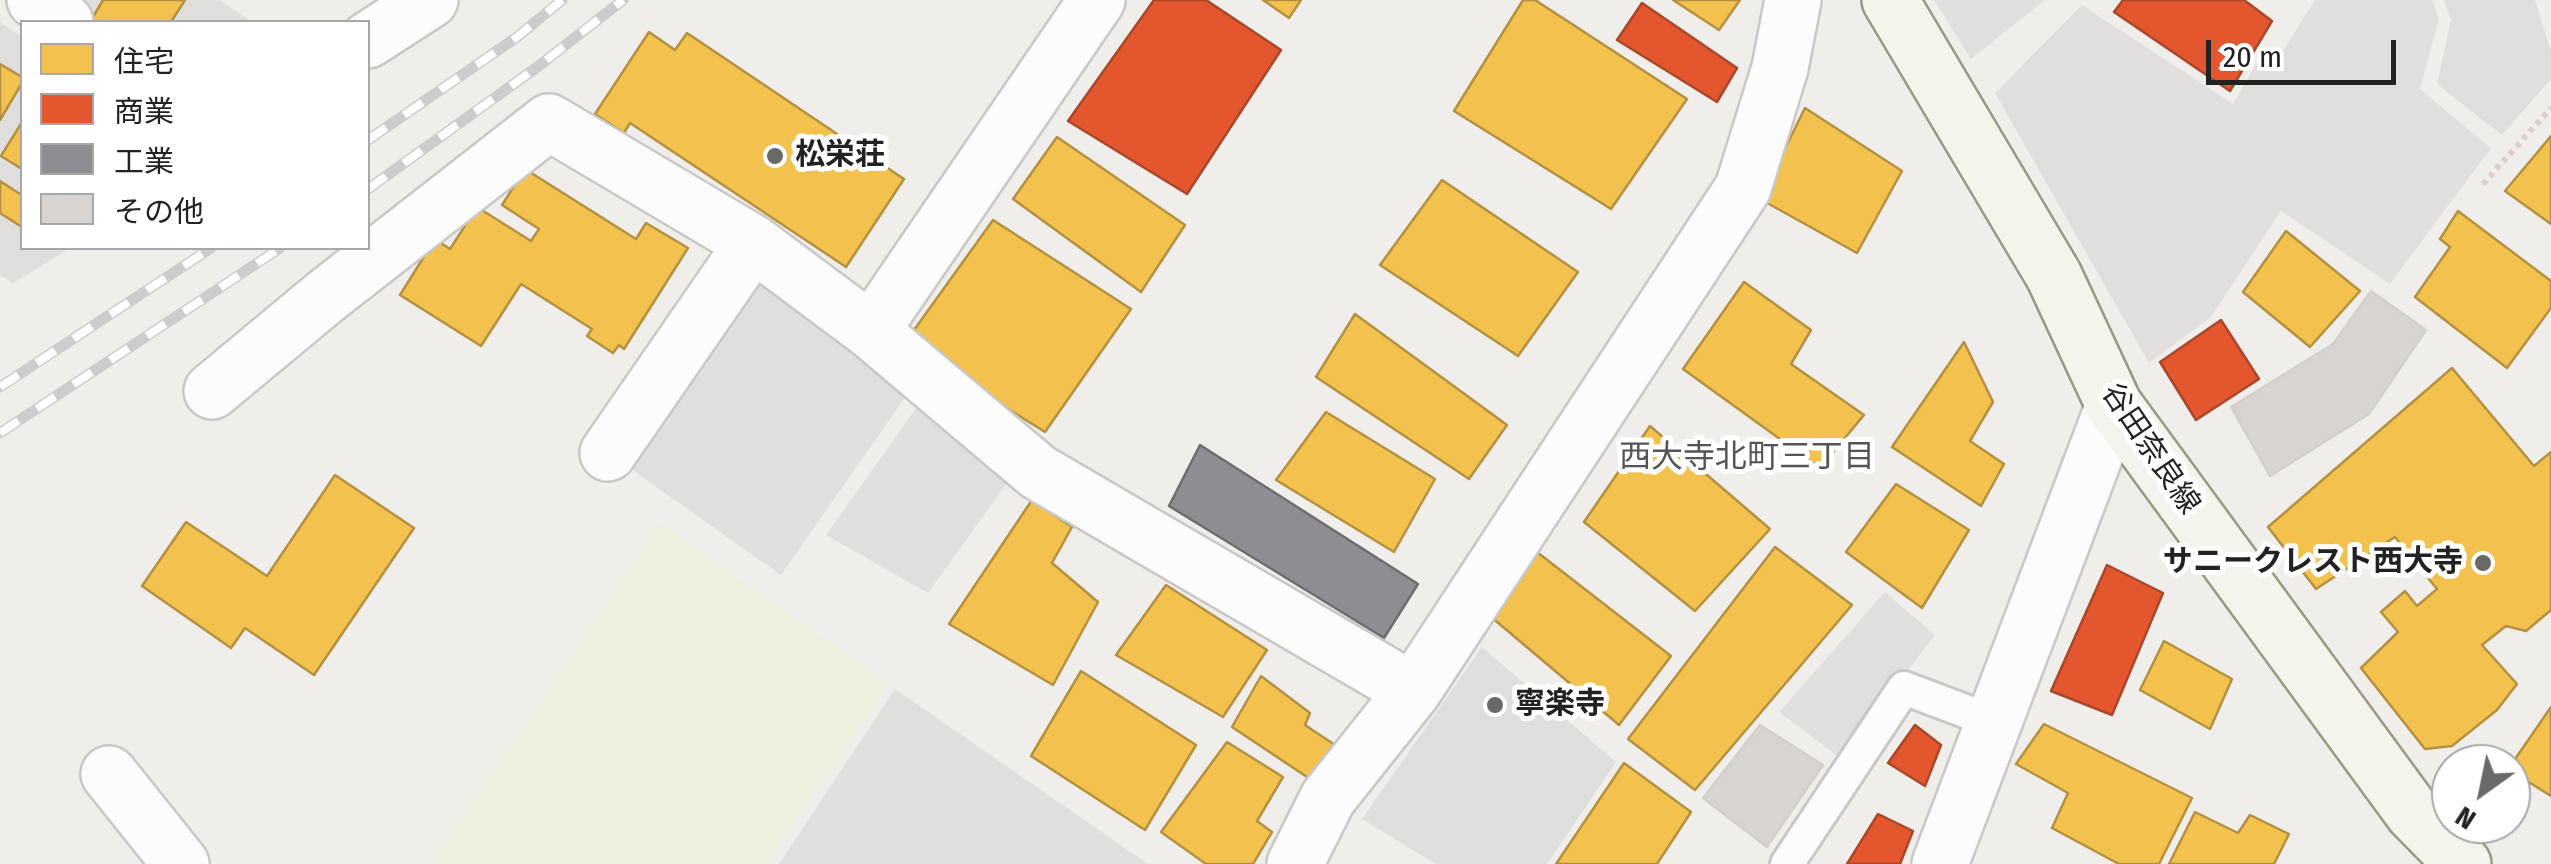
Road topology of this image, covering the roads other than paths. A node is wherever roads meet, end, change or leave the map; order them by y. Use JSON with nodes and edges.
{"nodes":[{"id":1,"x":35,"y":0,"type":"edge"},
{"id":2,"x":430,"y":0,"type":"edge"},
{"id":3,"x":1097,"y":0,"type":"edge"},
{"id":4,"x":1793,"y":0,"type":"edge"},
{"id":5,"x":1890,"y":0,"type":"edge"},
{"id":6,"x":62,"y":20,"type":"edge"},
{"id":7,"x":370,"y":39,"type":"edge"},
{"id":8,"x":752,"y":243,"type":"junction"},
{"id":9,"x":871,"y":331,"type":"junction"},
{"id":10,"x":212,"y":391,"type":"dead end"},
{"id":11,"x":2114,"y":405,"type":"junction"},
{"id":12,"x":608,"y":452,"type":"dead end"},
{"id":13,"x":1413,"y":690,"type":"junction"},
{"id":14,"x":1994,"y":722,"type":"junction"},
{"id":15,"x":109,"y":774,"type":"dead end"},
{"id":16,"x":181,"y":864,"type":"edge"},
{"id":17,"x":1296,"y":864,"type":"edge"},
{"id":18,"x":1786,"y":864,"type":"edge"},
{"id":19,"x":1940,"y":864,"type":"edge"},
{"id":20,"x":2463,"y":864,"type":"edge"}],
"edges":[{"from":1,"to":6,"type":"street"},
{"from":2,"to":7,"type":"street"},
{"from":3,"to":9,"type":"street"},
{"from":4,"to":13,"type":"street"},
{"from":5,"to":11,"type":"main road","name":"谷田奈良線"},
{"from":8,"to":9,"type":"street"},
{"from":8,"to":10,"type":"street"},
{"from":8,"to":12,"type":"street"},
{"from":9,"to":13,"type":"street"},
{"from":11,"to":14,"type":"street"},
{"from":11,"to":20,"type":"main road","name":"谷田奈良線"},
{"from":13,"to":17,"type":"street"},
{"from":14,"to":18,"type":"lane"},
{"from":14,"to":19,"type":"street"},
{"from":15,"to":16,"type":"street"}]}
